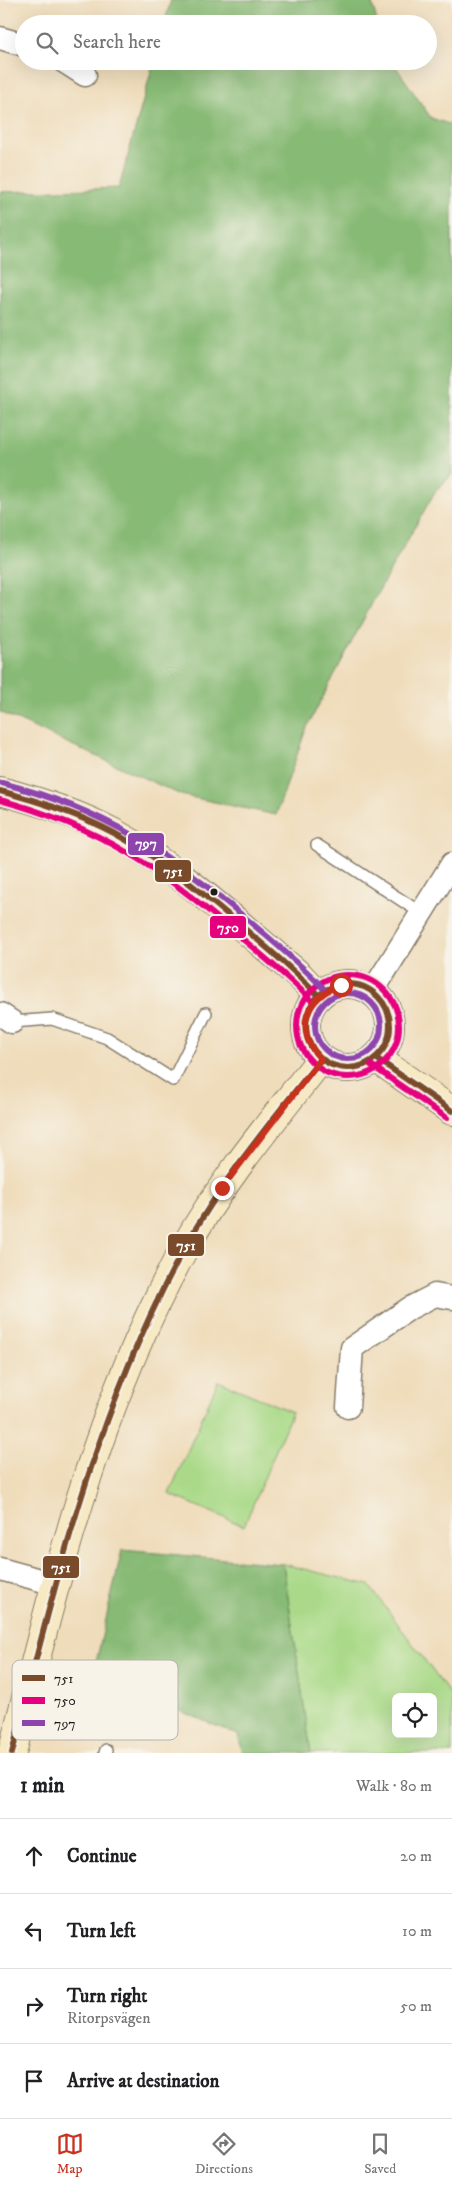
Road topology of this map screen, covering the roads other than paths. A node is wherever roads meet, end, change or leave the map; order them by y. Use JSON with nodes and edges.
{"nodes":[{"id":1,"x":0,"y":38,"type":"edge"},
{"id":2,"x":15,"y":42,"type":"edge"},
{"id":3,"x":77,"y":70,"type":"edge"},
{"id":4,"x":85,"y":75,"type":"dead end"},
{"id":5,"x":0,"y":791,"type":"edge"},
{"id":6,"x":317,"y":845,"type":"dead end"},
{"id":7,"x":452,"y":864,"type":"edge"},
{"id":8,"x":421,"y":913,"type":"junction"},
{"id":9,"x":372,"y":992,"type":"junction"},
{"id":10,"x":319,"y":996,"type":"junction"},
{"id":11,"x":206,"y":1014,"type":"dead end"},
{"id":12,"x":6,"y":1018,"type":"edge"},
{"id":13,"x":376,"y":1058,"type":"junction"},
{"id":14,"x":321,"y":1059,"type":"junction"},
{"id":15,"x":452,"y":1111,"type":"edge"},
{"id":16,"x":452,"y":1298,"type":"edge"},
{"id":17,"x":348,"y":1407,"type":"dead end"},
{"id":18,"x":0,"y":1569,"type":"edge"},
{"id":19,"x":55,"y":1584,"type":"junction"},
{"id":20,"x":36,"y":1660,"type":"edge"},
{"id":21,"x":15,"y":1740,"type":"edge"},
{"id":22,"x":12,"y":1753,"type":"edge"}],
"edges":[{"from":1,"to":2,"type":"street"},
{"from":3,"to":4,"type":"street"},
{"from":5,"to":10,"type":"street"},
{"from":6,"to":8,"type":"lane"},
{"from":7,"to":8,"type":"street"},
{"from":8,"to":9,"type":"street"},
{"from":9,"to":10,"type":"street"},
{"from":9,"to":13,"type":"street"},
{"from":10,"to":14,"type":"street"},
{"from":11,"to":12,"type":"lane"},
{"from":13,"to":14,"type":"street"},
{"from":13,"to":15,"type":"street"},
{"from":14,"to":19,"type":"street"},
{"from":16,"to":17,"type":"street"},
{"from":18,"to":19,"type":"street"},
{"from":19,"to":20,"type":"street"},
{"from":21,"to":22,"type":"street"}]}
